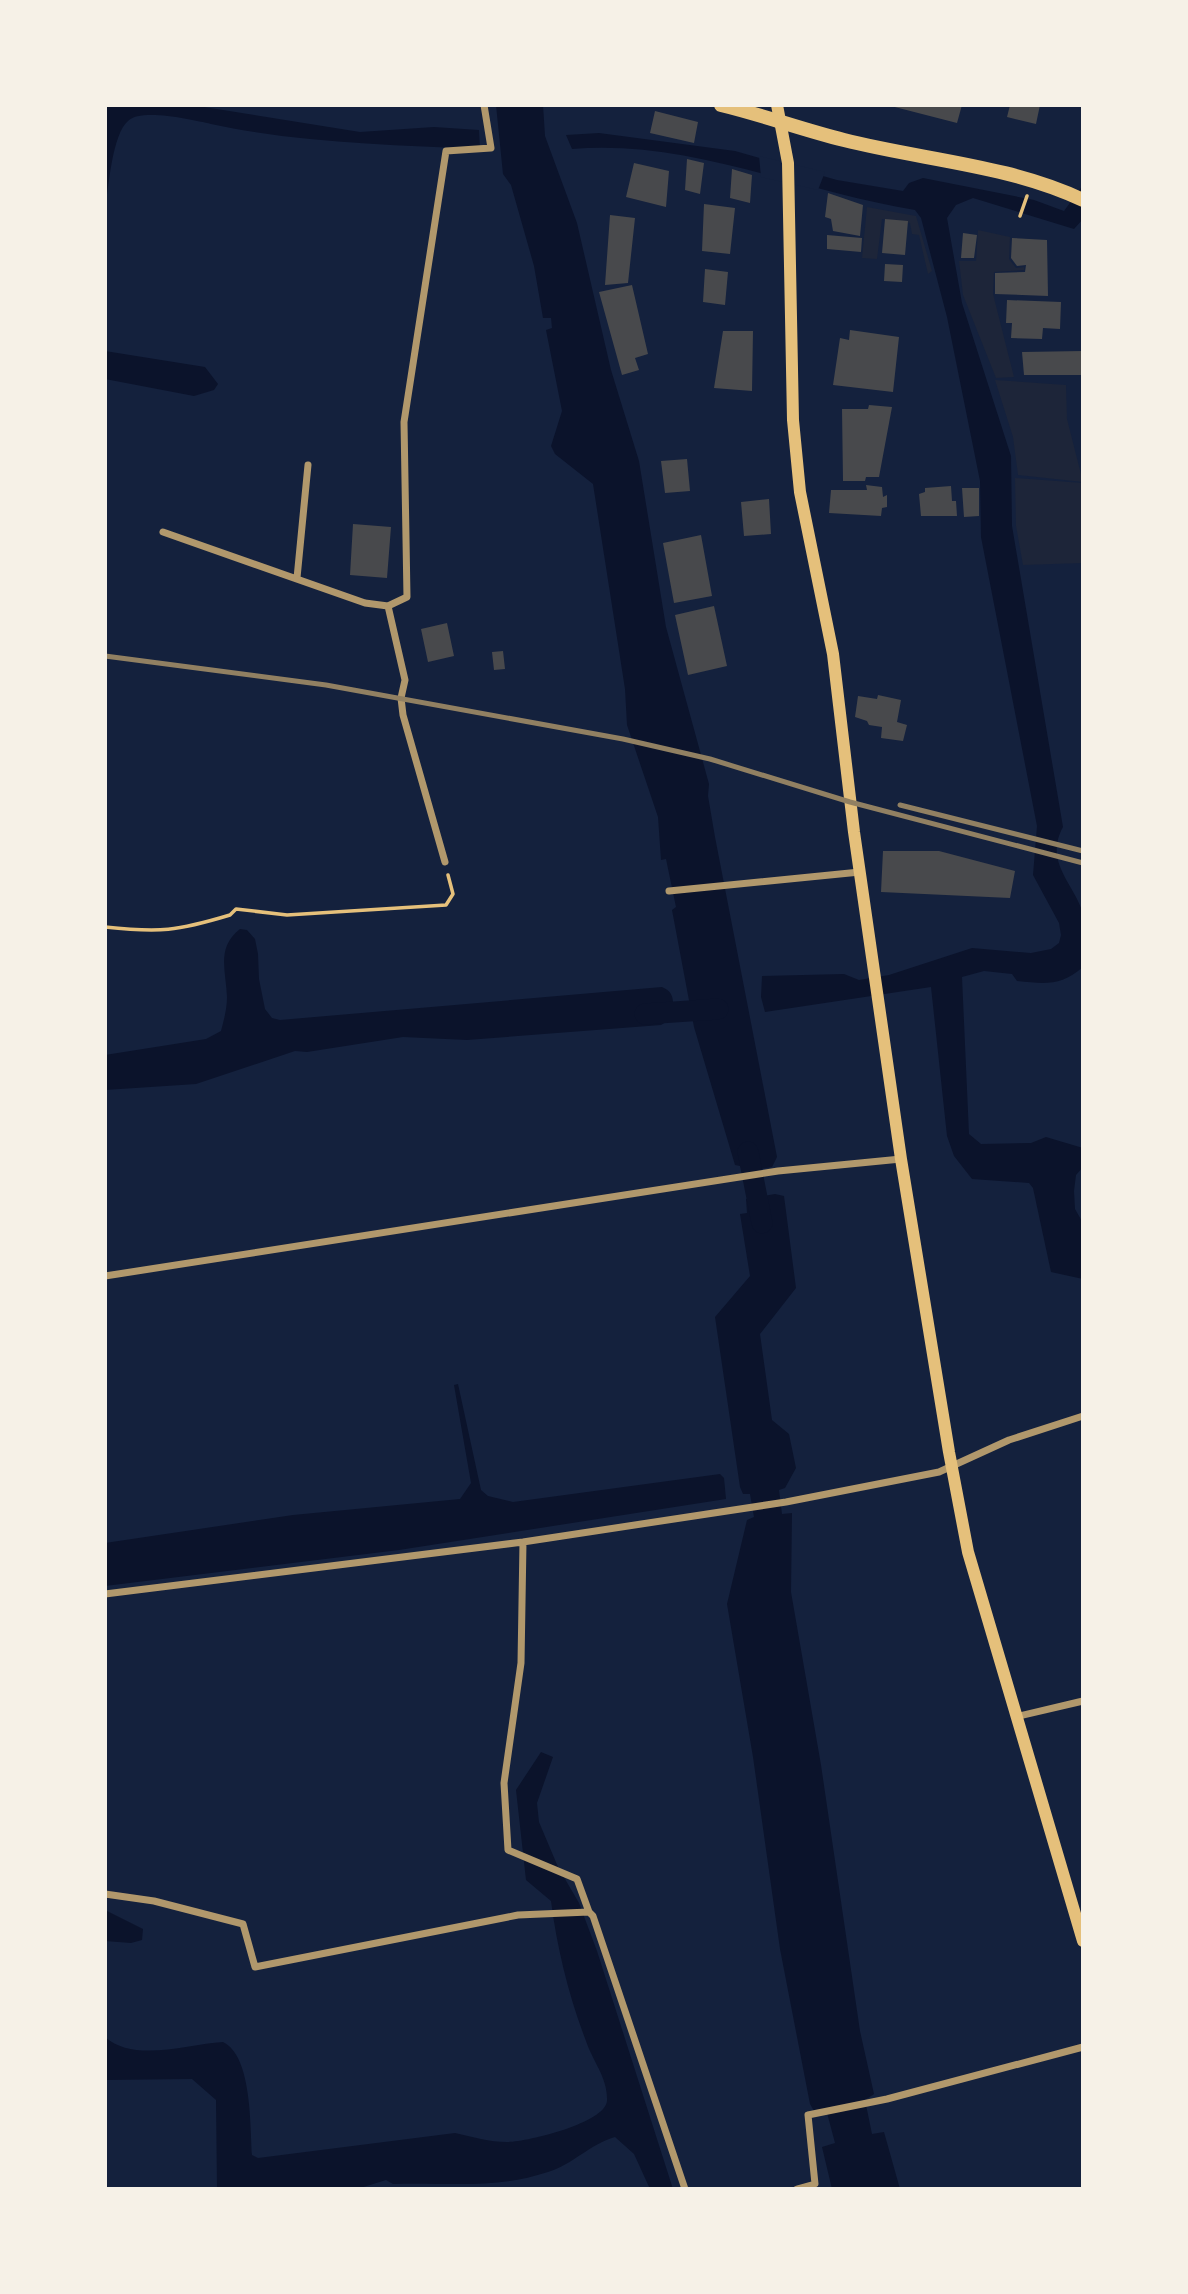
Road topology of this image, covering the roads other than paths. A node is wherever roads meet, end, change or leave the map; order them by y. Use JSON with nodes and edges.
{"nodes":[{"id":1,"x":484,"y":105,"type":"edge"},
{"id":2,"x":721,"y":105,"type":"edge"},
{"id":3,"x":778,"y":112,"type":"edge"},
{"id":4,"x":1083,"y":201,"type":"edge"},
{"id":5,"x":308,"y":465,"type":"dead end"},
{"id":6,"x":163,"y":532,"type":"dead end"},
{"id":7,"x":296,"y":578,"type":"junction"},
{"id":8,"x":388,"y":606,"type":"junction"},
{"id":9,"x":445,"y":863,"type":"road end"},
{"id":10,"x":860,"y":872,"type":"junction"},
{"id":11,"x":669,"y":891,"type":"dead end"},
{"id":12,"x":901,"y":1159,"type":"junction"},
{"id":13,"x":105,"y":1276,"type":"edge"},
{"id":14,"x":1083,"y":1416,"type":"edge"},
{"id":15,"x":953,"y":1468,"type":"junction"},
{"id":16,"x":523,"y":1542,"type":"junction"},
{"id":17,"x":105,"y":1594,"type":"edge"},
{"id":18,"x":1083,"y":1701,"type":"edge"},
{"id":19,"x":1014,"y":1717,"type":"junction"},
{"id":20,"x":105,"y":1894,"type":"edge"},
{"id":21,"x":589,"y":1912,"type":"junction"},
{"id":22,"x":1083,"y":1941,"type":"edge"},
{"id":23,"x":1083,"y":2047,"type":"edge"},
{"id":24,"x":685,"y":2189,"type":"edge"},
{"id":25,"x":797,"y":2189,"type":"edge"}],
"edges":[{"from":1,"to":8,"type":"street"},
{"from":2,"to":3,"type":"main road"},
{"from":3,"to":4,"type":"main road"},
{"from":3,"to":10,"type":"main road"},
{"from":5,"to":7,"type":"street"},
{"from":6,"to":7,"type":"street"},
{"from":7,"to":8,"type":"street"},
{"from":8,"to":9,"type":"street"},
{"from":10,"to":11,"type":"street"},
{"from":10,"to":12,"type":"main road"},
{"from":12,"to":13,"type":"street"},
{"from":12,"to":15,"type":"main road"},
{"from":14,"to":15,"type":"street"},
{"from":15,"to":16,"type":"street"},
{"from":15,"to":19,"type":"main road"},
{"from":16,"to":17,"type":"street"},
{"from":16,"to":21,"type":"street"},
{"from":18,"to":19,"type":"street"},
{"from":19,"to":22,"type":"main road"},
{"from":20,"to":21,"type":"street"},
{"from":21,"to":24,"type":"street"},
{"from":23,"to":25,"type":"street"}]}
